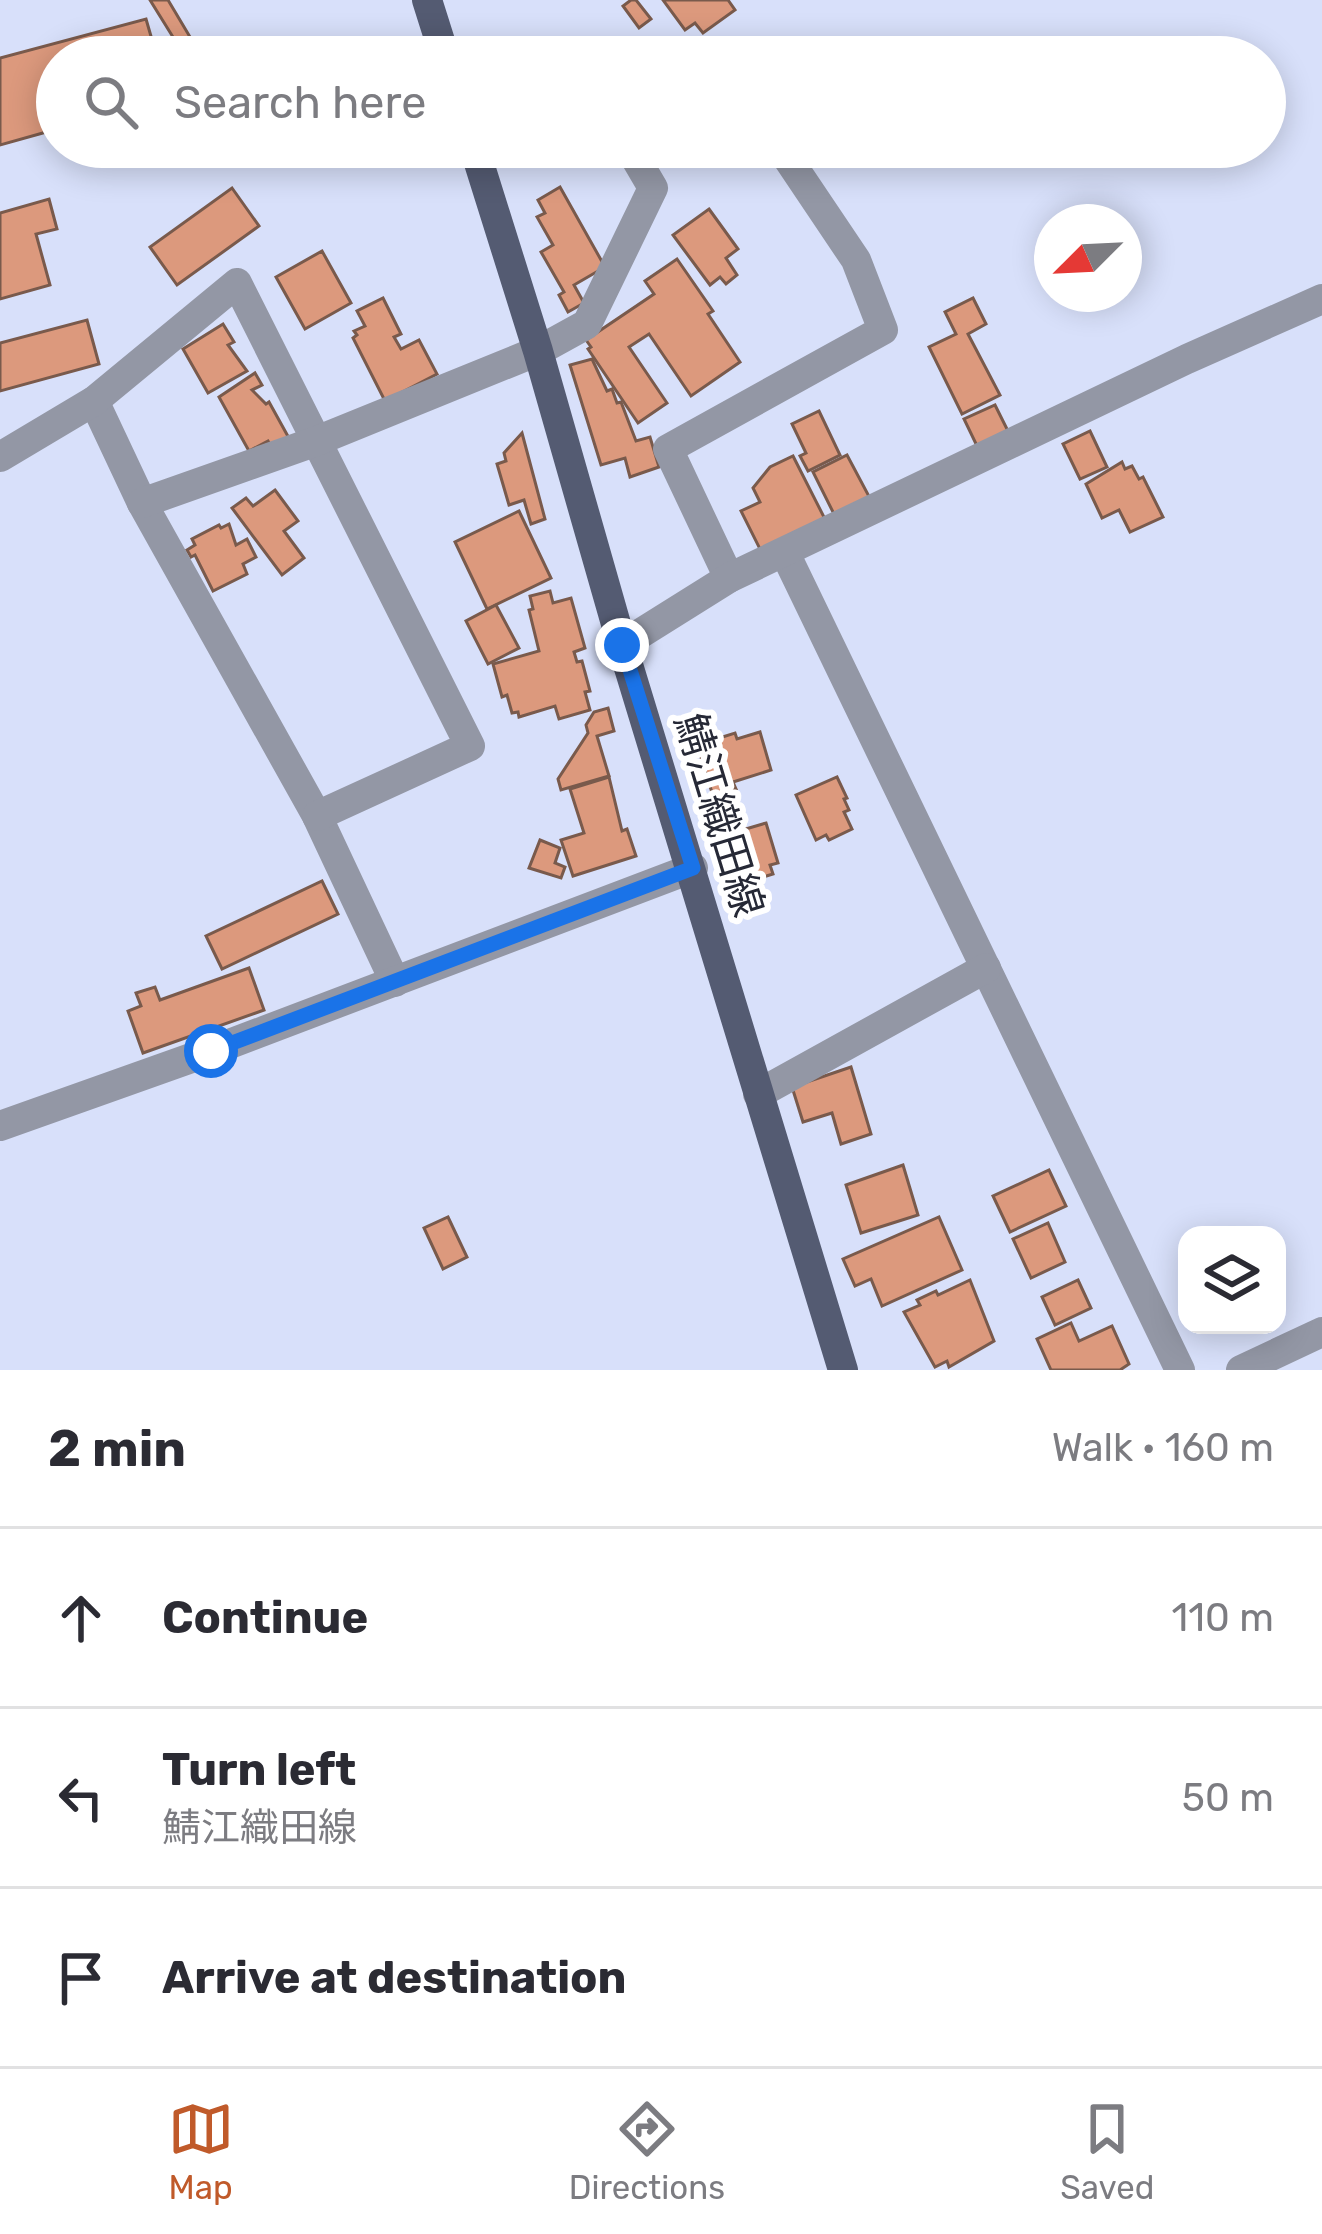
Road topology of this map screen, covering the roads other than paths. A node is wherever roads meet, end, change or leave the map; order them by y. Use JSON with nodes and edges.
{"nodes":[{"id":1,"x":427,"y":0,"type":"edge"},
{"id":2,"x":438,"y":36,"type":"edge"},
{"id":3,"x":481,"y":168,"type":"edge"},
{"id":4,"x":641,"y":168,"type":"edge"},
{"id":5,"x":794,"y":168,"type":"edge"},
{"id":6,"x":1322,"y":299,"type":"edge"},
{"id":7,"x":538,"y":351,"type":"junction"},
{"id":8,"x":94,"y":401,"type":"junction"},
{"id":9,"x":314,"y":442,"type":"junction"},
{"id":10,"x":0,"y":457,"type":"edge"},
{"id":11,"x":142,"y":503,"type":"junction"},
{"id":12,"x":785,"y":554,"type":"junction"},
{"id":13,"x":729,"y":578,"type":"junction"},
{"id":14,"x":622,"y":645,"type":"junction"},
{"id":15,"x":317,"y":816,"type":"junction"},
{"id":16,"x":693,"y":868,"type":"junction"},
{"id":17,"x":986,"y":968,"type":"junction"},
{"id":18,"x":395,"y":982,"type":"junction"},
{"id":19,"x":758,"y":1094,"type":"junction"},
{"id":20,"x":0,"y":1126,"type":"edge"},
{"id":21,"x":1322,"y":1332,"type":"edge"},
{"id":22,"x":843,"y":1370,"type":"edge"},
{"id":23,"x":1180,"y":1370,"type":"edge"},
{"id":24,"x":1241,"y":1370,"type":"edge"}],
"edges":[{"from":1,"to":2,"type":"main road"},
{"from":3,"to":7,"type":"main road","name":"鯖江織田線"},
{"from":4,"to":7,"type":"street"},
{"from":5,"to":13,"type":"street"},
{"from":6,"to":12,"type":"street"},
{"from":7,"to":9,"type":"street"},
{"from":7,"to":14,"type":"main road","name":"鯖江織田線"},
{"from":8,"to":9,"type":"street"},
{"from":8,"to":10,"type":"street"},
{"from":8,"to":11,"type":"street"},
{"from":9,"to":11,"type":"street"},
{"from":9,"to":15,"type":"street"},
{"from":11,"to":15,"type":"street"},
{"from":12,"to":13,"type":"street"},
{"from":12,"to":17,"type":"street"},
{"from":13,"to":14,"type":"street"},
{"from":14,"to":16,"type":"main road","name":"鯖江織田線"},
{"from":15,"to":18,"type":"street"},
{"from":16,"to":18,"type":"street"},
{"from":16,"to":19,"type":"main road","name":"鯖江織田線"},
{"from":17,"to":19,"type":"street"},
{"from":17,"to":23,"type":"street"},
{"from":18,"to":20,"type":"street"},
{"from":19,"to":22,"type":"main road","name":"鯖江織田線"},
{"from":21,"to":24,"type":"street"}]}
